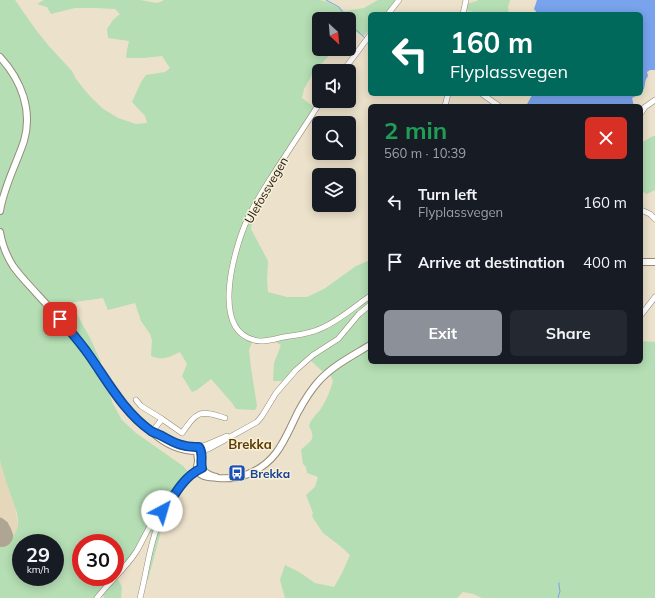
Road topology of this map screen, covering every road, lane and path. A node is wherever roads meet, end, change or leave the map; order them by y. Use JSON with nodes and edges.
{"nodes":[{"id":1,"x":400,"y":0,"type":"edge"},
{"id":2,"x":466,"y":0,"type":"edge"},
{"id":3,"x":390,"y":12,"type":"edge"},
{"id":4,"x":463,"y":12,"type":"edge"},
{"id":5,"x":368,"y":38,"type":"edge"},
{"id":6,"x":0,"y":57,"type":"edge"},
{"id":7,"x":348,"y":64,"type":"edge"},
{"id":8,"x":485,"y":96,"type":"edge"},
{"id":9,"x":655,"y":100,"type":"edge"},
{"id":10,"x":496,"y":104,"type":"edge"},
{"id":11,"x":316,"y":108,"type":"edge"},
{"id":12,"x":643,"y":110,"type":"edge"},
{"id":13,"x":0,"y":211,"type":"edge"},
{"id":14,"x":643,"y":211,"type":"edge"},
{"id":15,"x":655,"y":219,"type":"edge"},
{"id":16,"x":0,"y":232,"type":"edge"},
{"id":17,"x":643,"y":262,"type":"edge"},
{"id":18,"x":655,"y":262,"type":"edge"},
{"id":19,"x":368,"y":297,"type":"edge"},
{"id":20,"x":655,"y":297,"type":"edge"},
{"id":21,"x":368,"y":307,"type":"edge"},
{"id":22,"x":643,"y":312,"type":"edge"},
{"id":23,"x":368,"y":346,"type":"edge"},
{"id":24,"x":136,"y":400,"type":"dead end"},
{"id":25,"x":162,"y":418,"type":"junction"},
{"id":26,"x":225,"y":418,"type":"dead end"},
{"id":27,"x":152,"y":432,"type":"junction"},
{"id":28,"x":200,"y":450,"type":"junction"},
{"id":29,"x":200,"y":469,"type":"junction"},
{"id":30,"x":164,"y":512,"type":"junction"},
{"id":31,"x":97,"y":598,"type":"edge"},
{"id":32,"x":140,"y":598,"type":"edge"}],
"edges":[{"from":1,"to":3,"type":"street"},
{"from":2,"to":4,"type":"street"},
{"from":5,"to":7,"type":"street"},
{"from":6,"to":13,"type":"main road"},
{"from":8,"to":10,"type":"street"},
{"from":9,"to":12,"type":"street"},
{"from":11,"to":19,"type":"street","name":"Ulefossvegen"},
{"from":14,"to":15,"type":"street"},
{"from":16,"to":27,"type":"main road"},
{"from":17,"to":18,"type":"main road"},
{"from":20,"to":22,"type":"street"},
{"from":21,"to":28,"type":"street"},
{"from":23,"to":29,"type":"main road"},
{"from":24,"to":25,"type":"street"},
{"from":25,"to":26,"type":"street"},
{"from":25,"to":27,"type":"street"},
{"from":27,"to":28,"type":"main road"},
{"from":28,"to":29,"type":"main road"},
{"from":29,"to":30,"type":"street"},
{"from":30,"to":31,"type":"street"},
{"from":30,"to":32,"type":"street"}]}
